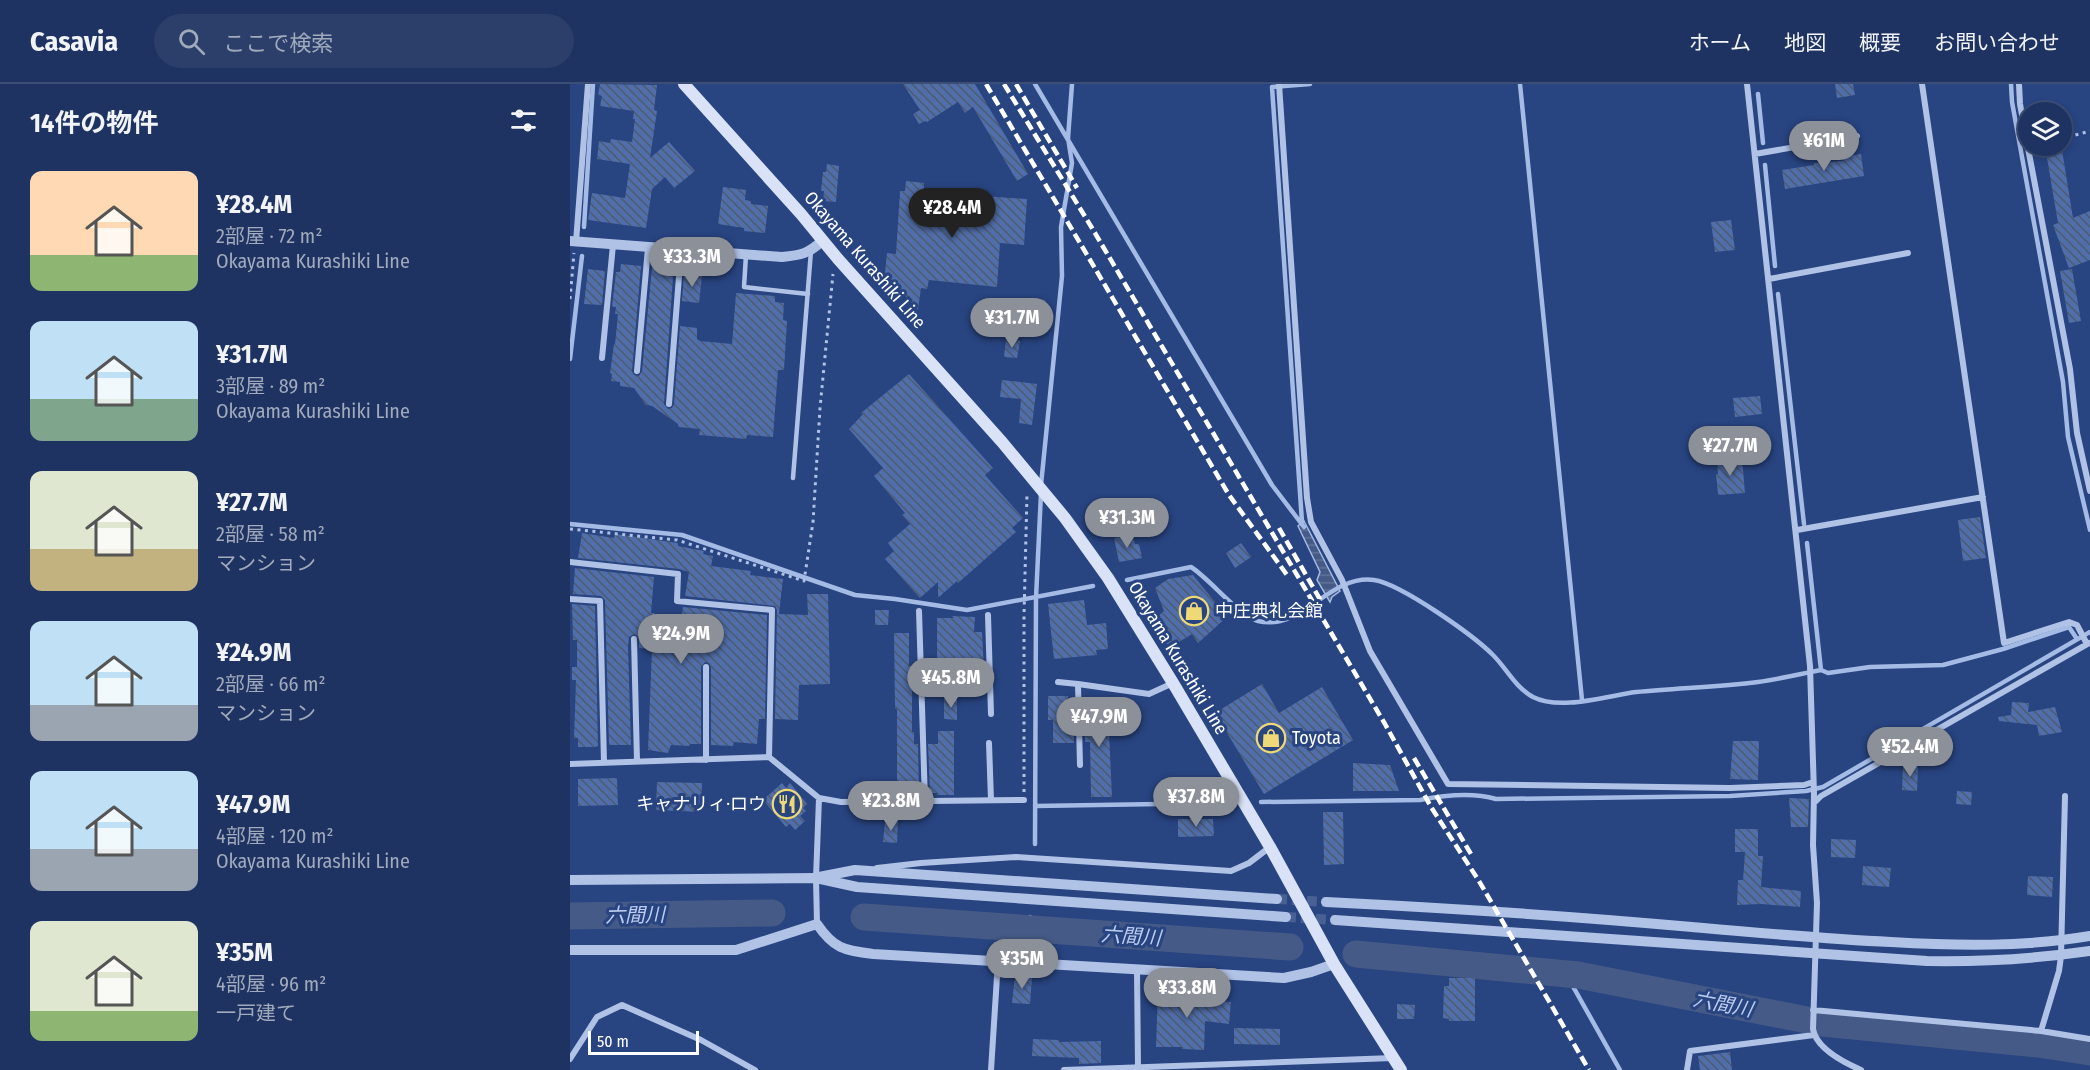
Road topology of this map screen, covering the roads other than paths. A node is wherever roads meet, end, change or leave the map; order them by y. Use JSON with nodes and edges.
{"nodes":[{"id":1,"x":588,"y":84,"type":"edge"},
{"id":2,"x":684,"y":84,"type":"edge"},
{"id":3,"x":1747,"y":84,"type":"edge"},
{"id":4,"x":1922,"y":84,"type":"edge"},
{"id":5,"x":2019,"y":84,"type":"edge"},
{"id":6,"x":1279,"y":86,"type":"edge"},
{"id":7,"x":1857,"y":136,"type":"dead end"},
{"id":8,"x":1755,"y":154,"type":"junction"},
{"id":9,"x":822,"y":241,"type":"junction"},
{"id":10,"x":573,"y":242,"type":"edge"},
{"id":11,"x":613,"y":245,"type":"junction"},
{"id":12,"x":648,"y":248,"type":"junction"},
{"id":13,"x":681,"y":250,"type":"junction"},
{"id":14,"x":811,"y":251,"type":"junction"},
{"id":15,"x":1908,"y":253,"type":"dead end"},
{"id":16,"x":746,"y":255,"type":"junction"},
{"id":17,"x":1769,"y":279,"type":"junction"},
{"id":18,"x":808,"y":294,"type":"junction"},
{"id":19,"x":602,"y":358,"type":"dead end"},
{"id":20,"x":637,"y":371,"type":"dead end"},
{"id":21,"x":669,"y":404,"type":"dead end"},
{"id":22,"x":793,"y":478,"type":"dead end"},
{"id":23,"x":2090,"y":491,"type":"edge"},
{"id":24,"x":1983,"y":497,"type":"junction"},
{"id":25,"x":1797,"y":530,"type":"junction"},
{"id":26,"x":570,"y":562,"type":"edge"},
{"id":27,"x":570,"y":598,"type":"edge"},
{"id":28,"x":920,"y":611,"type":"dead end"},
{"id":29,"x":988,"y":615,"type":"dead end"},
{"id":30,"x":634,"y":639,"type":"dead end"},
{"id":31,"x":2085,"y":639,"type":"edge"},
{"id":32,"x":706,"y":668,"type":"dead end"},
{"id":33,"x":990,"y":675,"type":"junction"},
{"id":34,"x":922,"y":677,"type":"junction"},
{"id":35,"x":1058,"y":682,"type":"dead end"},
{"id":36,"x":1173,"y":683,"type":"junction"},
{"id":37,"x":1078,"y":684,"type":"junction"},
{"id":38,"x":991,"y":714,"type":"dead end"},
{"id":39,"x":989,"y":743,"type":"dead end"},
{"id":40,"x":769,"y":757,"type":"junction"},
{"id":41,"x":706,"y":760,"type":"junction"},
{"id":42,"x":637,"y":761,"type":"junction"},
{"id":43,"x":604,"y":763,"type":"junction"},
{"id":44,"x":570,"y":764,"type":"edge"},
{"id":45,"x":1080,"y":765,"type":"dead end"},
{"id":46,"x":1814,"y":784,"type":"junction"},
{"id":47,"x":2065,"y":796,"type":"dead end"},
{"id":48,"x":819,"y":798,"type":"junction"},
{"id":49,"x":991,"y":800,"type":"junction"},
{"id":50,"x":1024,"y":800,"type":"road end"},
{"id":51,"x":926,"y":802,"type":"junction"},
{"id":52,"x":1814,"y":802,"type":"junction"},
{"id":53,"x":1270,"y":847,"type":"junction"},
{"id":54,"x":855,"y":870,"type":"junction"},
{"id":55,"x":816,"y":878,"type":"junction"},
{"id":56,"x":570,"y":880,"type":"edge"},
{"id":57,"x":1277,"y":899,"type":"tunnel mouth"},
{"id":58,"x":1326,"y":902,"type":"tunnel mouth"},
{"id":59,"x":1286,"y":917,"type":"tunnel mouth"},
{"id":60,"x":1335,"y":920,"type":"tunnel mouth"},
{"id":61,"x":817,"y":924,"type":"junction"},
{"id":62,"x":2090,"y":936,"type":"edge"},
{"id":63,"x":1815,"y":938,"type":"junction"},
{"id":64,"x":2062,"y":941,"type":"junction"},
{"id":65,"x":570,"y":950,"type":"edge"},
{"id":66,"x":2090,"y":951,"type":"edge"},
{"id":67,"x":1815,"y":954,"type":"junction"},
{"id":68,"x":2061,"y":956,"type":"junction"},
{"id":69,"x":998,"y":961,"type":"junction"},
{"id":70,"x":1334,"y":964,"type":"junction"},
{"id":71,"x":1137,"y":969,"type":"junction"},
{"id":72,"x":1813,"y":1012,"type":"junction"},
{"id":73,"x":2041,"y":1031,"type":"junction"},
{"id":74,"x":1814,"y":1032,"type":"junction"},
{"id":75,"x":2090,"y":1039,"type":"edge"},
{"id":76,"x":1394,"y":1058,"type":"junction"},
{"id":77,"x":570,"y":1059,"type":"edge"},
{"id":78,"x":1138,"y":1067,"type":"junction"},
{"id":79,"x":755,"y":1070,"type":"edge"},
{"id":80,"x":991,"y":1070,"type":"edge"},
{"id":81,"x":1064,"y":1070,"type":"edge"},
{"id":82,"x":1401,"y":1070,"type":"edge"},
{"id":83,"x":1686,"y":1070,"type":"edge"},
{"id":84,"x":1862,"y":1070,"type":"edge"}],
"edges":[{"from":1,"to":10,"type":"street"},
{"from":2,"to":9,"type":"main road","name":"Okayama Kurashiki Line"},
{"from":3,"to":8,"type":"street"},
{"from":4,"to":24,"type":"street"},
{"from":5,"to":23,"type":"street"},
{"from":6,"to":46,"type":"street"},
{"from":7,"to":8,"type":"street"},
{"from":8,"to":17,"type":"street"},
{"from":9,"to":14,"type":"street"},
{"from":9,"to":36,"type":"main road","name":"Okayama Kurashiki Line"},
{"from":10,"to":11,"type":"street"},
{"from":11,"to":12,"type":"street"},
{"from":11,"to":19,"type":"street"},
{"from":12,"to":13,"type":"street"},
{"from":12,"to":20,"type":"street"},
{"from":13,"to":16,"type":"street"},
{"from":13,"to":21,"type":"street"},
{"from":14,"to":16,"type":"street"},
{"from":14,"to":18,"type":"lane"},
{"from":15,"to":17,"type":"street"},
{"from":16,"to":18,"type":"lane"},
{"from":17,"to":25,"type":"street"},
{"from":18,"to":22,"type":"lane"},
{"from":24,"to":25,"type":"street"},
{"from":24,"to":31,"type":"street"},
{"from":25,"to":46,"type":"street"},
{"from":26,"to":40,"type":"street"},
{"from":27,"to":43,"type":"street"},
{"from":28,"to":34,"type":"street"},
{"from":29,"to":33,"type":"street"},
{"from":30,"to":42,"type":"street"},
{"from":31,"to":52,"type":"street"},
{"from":32,"to":41,"type":"street"},
{"from":33,"to":34,"type":"street"},
{"from":33,"to":38,"type":"street"},
{"from":34,"to":51,"type":"street"},
{"from":35,"to":37,"type":"street"},
{"from":36,"to":37,"type":"street"},
{"from":36,"to":53,"type":"main road","name":"Okayama Kurashiki Line"},
{"from":37,"to":45,"type":"street"},
{"from":39,"to":49,"type":"street"},
{"from":40,"to":41,"type":"street"},
{"from":40,"to":48,"type":"street"},
{"from":41,"to":42,"type":"street"},
{"from":42,"to":43,"type":"street"},
{"from":43,"to":44,"type":"street"},
{"from":46,"to":52,"type":"street"},
{"from":47,"to":64,"type":"street"},
{"from":48,"to":51,"type":"street"},
{"from":48,"to":55,"type":"street"},
{"from":49,"to":50,"type":"street"},
{"from":49,"to":51,"type":"street"},
{"from":52,"to":63,"type":"street"},
{"from":53,"to":54,"type":"street"},
{"from":53,"to":70,"type":"main road","name":"Okayama Kurashiki Line"},
{"from":54,"to":55,"type":"street"},
{"from":54,"to":57,"type":"street"},
{"from":55,"to":56,"type":"street"},
{"from":55,"to":59,"type":"street"},
{"from":55,"to":61,"type":"street"},
{"from":58,"to":63,"type":"street"},
{"from":60,"to":67,"type":"street"},
{"from":61,"to":65,"type":"street"},
{"from":61,"to":69,"type":"street"},
{"from":62,"to":64,"type":"street"},
{"from":63,"to":64,"type":"street"},
{"from":63,"to":67,"type":"street"},
{"from":64,"to":68,"type":"street"},
{"from":66,"to":68,"type":"street"},
{"from":67,"to":68,"type":"street"},
{"from":67,"to":72,"type":"street"},
{"from":68,"to":73,"type":"street"},
{"from":69,"to":71,"type":"street"},
{"from":69,"to":80,"type":"street"},
{"from":70,"to":71,"type":"street"},
{"from":70,"to":76,"type":"main road","name":"Okayama Kurashiki Line"},
{"from":71,"to":78,"type":"street"},
{"from":72,"to":73,"type":"street"},
{"from":72,"to":74,"type":"street"},
{"from":73,"to":75,"type":"street"},
{"from":74,"to":83,"type":"street"},
{"from":74,"to":84,"type":"street"},
{"from":76,"to":78,"type":"street"},
{"from":76,"to":82,"type":"main road","name":"Okayama Kurashiki Line"},
{"from":77,"to":79,"type":"street"},
{"from":78,"to":81,"type":"street"}]}
